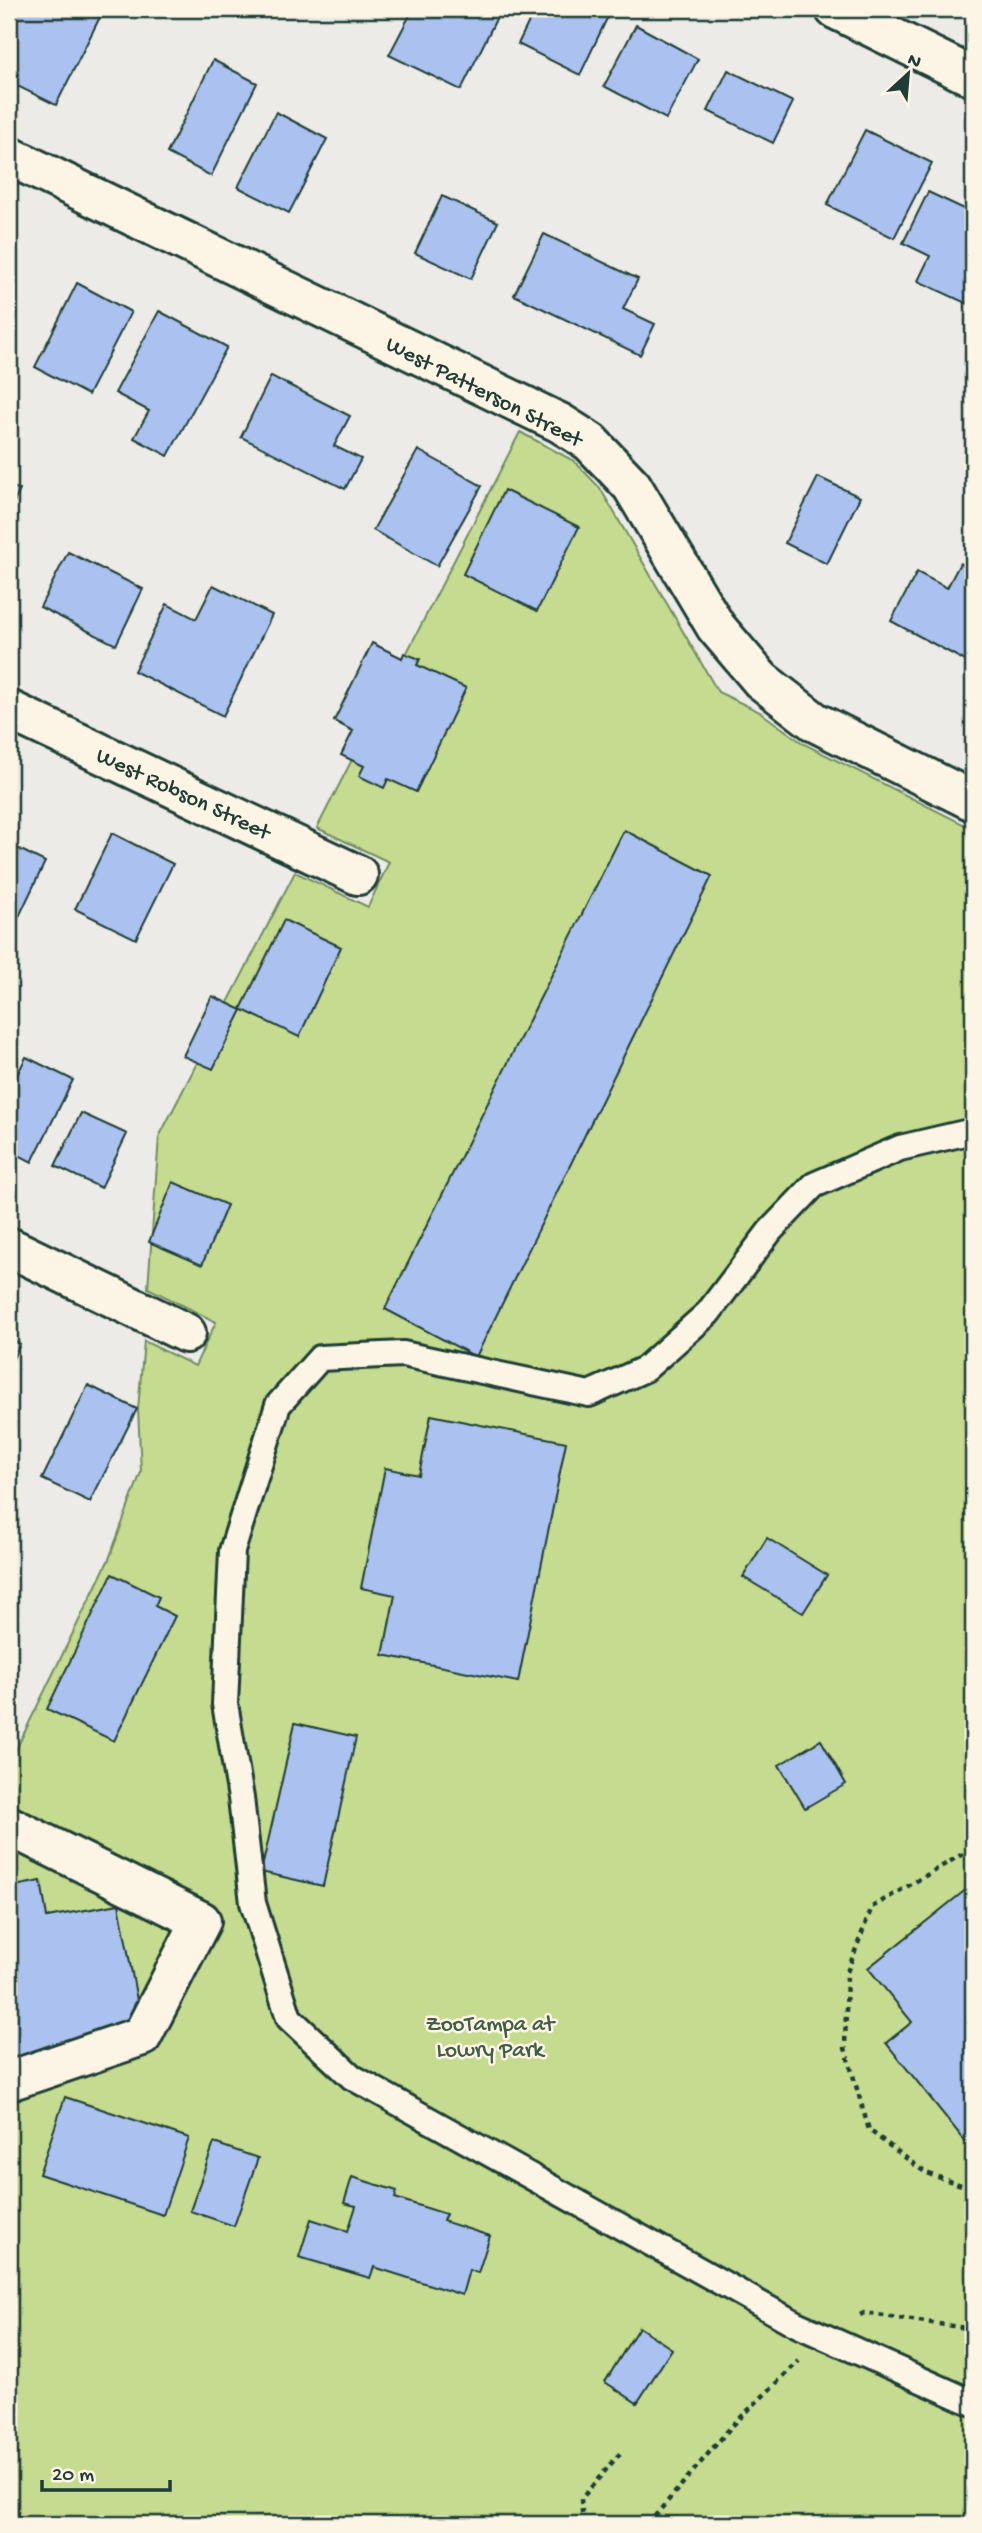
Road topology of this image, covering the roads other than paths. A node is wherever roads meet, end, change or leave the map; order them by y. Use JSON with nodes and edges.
{"nodes":[{"id":1,"x":835,"y":9,"type":"edge"},
{"id":2,"x":973,"y":77,"type":"edge"},
{"id":3,"x":9,"y":156,"type":"edge"},
{"id":4,"x":9,"y":710,"type":"edge"},
{"id":5,"x":973,"y":801,"type":"edge"},
{"id":6,"x":358,"y":875,"type":"dead end"},
{"id":7,"x":973,"y":1131,"type":"edge"},
{"id":8,"x":9,"y":1247,"type":"edge"},
{"id":9,"x":186,"y":1333,"type":"dead end"},
{"id":10,"x":9,"y":1826,"type":"edge"},
{"id":11,"x":9,"y":2081,"type":"edge"},
{"id":12,"x":973,"y":2403,"type":"edge"}],
"edges":[{"from":1,"to":2,"type":"street"},
{"from":3,"to":5,"type":"street","name":"West Patterson Street"},
{"from":4,"to":6,"type":"street","name":"West Robson Street"},
{"from":7,"to":12,"type":"lane"},
{"from":8,"to":9,"type":"street"},
{"from":10,"to":11,"type":"street"}]}
